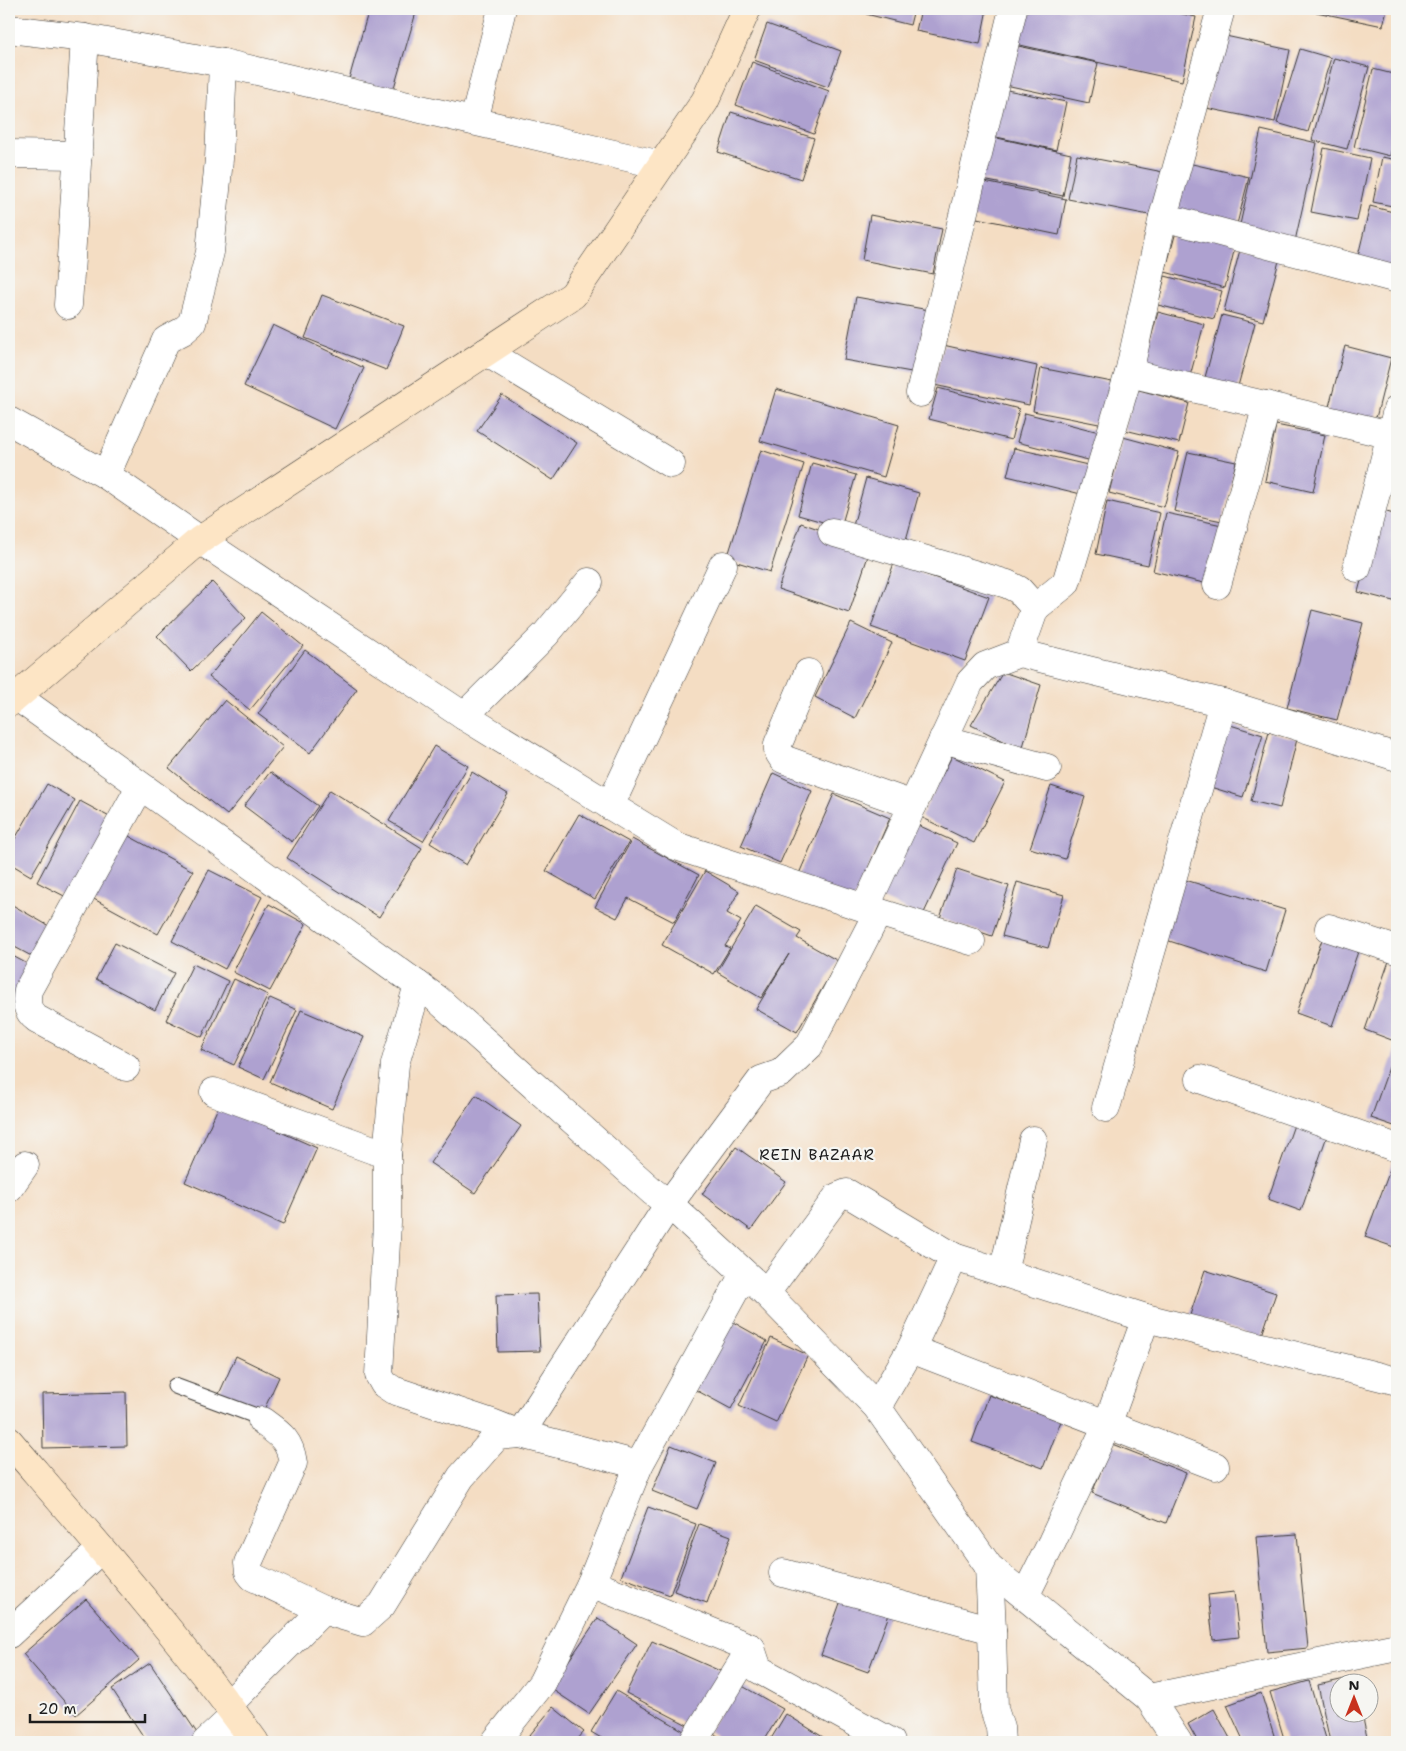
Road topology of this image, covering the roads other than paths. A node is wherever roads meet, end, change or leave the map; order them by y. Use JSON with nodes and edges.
{"nodes":[{"id":1,"x":747,"y":9,"type":"edge"},
{"id":2,"x":1013,"y":9,"type":"edge"},
{"id":3,"x":1221,"y":9,"type":"edge"},
{"id":4,"x":501,"y":13,"type":"dead end"},
{"id":5,"x":9,"y":29,"type":"edge"},
{"id":6,"x":85,"y":38,"type":"junction"},
{"id":7,"x":223,"y":64,"type":"junction"},
{"id":8,"x":474,"y":121,"type":"junction"},
{"id":9,"x":9,"y":154,"type":"edge"},
{"id":10,"x":78,"y":155,"type":"junction"},
{"id":11,"x":662,"y":165,"type":"junction"},
{"id":12,"x":1163,"y":217,"type":"junction"},
{"id":13,"x":1397,"y":279,"type":"edge"},
{"id":14,"x":68,"y":305,"type":"dead end"},
{"id":15,"x":486,"y":352,"type":"junction"},
{"id":16,"x":1129,"y":372,"type":"junction"},
{"id":17,"x":920,"y":394,"type":"dead end"},
{"id":18,"x":1267,"y":406,"type":"junction"},
{"id":19,"x":9,"y":421,"type":"edge"},
{"id":20,"x":1394,"y":422,"type":"edge"},
{"id":21,"x":671,"y":464,"type":"dead end"},
{"id":22,"x":106,"y":475,"type":"junction"},
{"id":23,"x":832,"y":532,"type":"dead end"},
{"id":24,"x":200,"y":540,"type":"junction"},
{"id":25,"x":723,"y":565,"type":"dead end"},
{"id":26,"x":1357,"y":568,"type":"dead end"},
{"id":27,"x":589,"y":582,"type":"dead end"},
{"id":28,"x":1217,"y":585,"type":"dead end"},
{"id":29,"x":1035,"y":608,"type":"junction"},
{"id":30,"x":1019,"y":652,"type":"junction"},
{"id":31,"x":808,"y":673,"type":"dead end"},
{"id":32,"x":11,"y":697,"type":"edge"},
{"id":33,"x":1223,"y":702,"type":"junction"},
{"id":34,"x":464,"y":716,"type":"junction"},
{"id":35,"x":943,"y":739,"type":"junction"},
{"id":36,"x":1397,"y":757,"type":"edge"},
{"id":37,"x":1046,"y":768,"type":"dead end"},
{"id":38,"x":140,"y":787,"type":"junction"},
{"id":39,"x":913,"y":804,"type":"junction"},
{"id":40,"x":610,"y":806,"type":"junction"},
{"id":41,"x":871,"y":910,"type":"junction"},
{"id":42,"x":1329,"y":928,"type":"dead end"},
{"id":43,"x":970,"y":941,"type":"dead end"},
{"id":44,"x":1397,"y":950,"type":"edge"},
{"id":45,"x":418,"y":985,"type":"junction"},
{"id":46,"x":126,"y":1067,"type":"dead end"},
{"id":47,"x":1200,"y":1079,"type":"dead end"},
{"id":48,"x":214,"y":1092,"type":"dead end"},
{"id":49,"x":1106,"y":1108,"type":"dead end"},
{"id":50,"x":1033,"y":1140,"type":"dead end"},
{"id":51,"x":1397,"y":1148,"type":"edge"},
{"id":52,"x":386,"y":1155,"type":"junction"},
{"id":53,"x":25,"y":1165,"type":"dead end"},
{"id":54,"x":9,"y":1188,"type":"edge"},
{"id":55,"x":669,"y":1204,"type":"junction"},
{"id":56,"x":954,"y":1257,"type":"junction"},
{"id":57,"x":1003,"y":1273,"type":"junction"},
{"id":58,"x":744,"y":1274,"type":"junction"},
{"id":59,"x":766,"y":1293,"type":"junction"},
{"id":60,"x":1146,"y":1318,"type":"junction"},
{"id":61,"x":911,"y":1349,"type":"junction"},
{"id":62,"x":1397,"y":1381,"type":"edge"},
{"id":63,"x":175,"y":1386,"type":"dead end"},
{"id":64,"x":878,"y":1407,"type":"junction"},
{"id":65,"x":262,"y":1421,"type":"joint"},
{"id":66,"x":1107,"y":1425,"type":"junction"},
{"id":67,"x":520,"y":1434,"type":"junction"},
{"id":68,"x":9,"y":1441,"type":"edge"},
{"id":69,"x":639,"y":1465,"type":"junction"},
{"id":70,"x":1215,"y":1466,"type":"dead end"},
{"id":71,"x":101,"y":1549,"type":"junction"},
{"id":72,"x":989,"y":1566,"type":"junction"},
{"id":73,"x":782,"y":1573,"type":"dead end"},
{"id":74,"x":591,"y":1583,"type":"junction"},
{"id":75,"x":1025,"y":1596,"type":"junction"},
{"id":76,"x":323,"y":1610,"type":"junction"},
{"id":77,"x":992,"y":1630,"type":"junction"},
{"id":78,"x":9,"y":1634,"type":"edge"},
{"id":79,"x":751,"y":1648,"type":"junction"},
{"id":80,"x":1397,"y":1648,"type":"edge"},
{"id":81,"x":1149,"y":1698,"type":"junction"},
{"id":82,"x":232,"y":1710,"type":"junction"},
{"id":83,"x":206,"y":1742,"type":"edge"},
{"id":84,"x":255,"y":1742,"type":"edge"},
{"id":85,"x":495,"y":1742,"type":"edge"},
{"id":86,"x":693,"y":1742,"type":"edge"},
{"id":87,"x":891,"y":1742,"type":"edge"},
{"id":88,"x":1001,"y":1742,"type":"edge"},
{"id":89,"x":1178,"y":1742,"type":"edge"}],
"edges":[{"from":1,"to":11,"type":"main road"},
{"from":2,"to":17,"type":"street"},
{"from":3,"to":12,"type":"street"},
{"from":4,"to":8,"type":"street"},
{"from":5,"to":6,"type":"street"},
{"from":6,"to":7,"type":"street"},
{"from":6,"to":10,"type":"street"},
{"from":7,"to":8,"type":"street"},
{"from":7,"to":22,"type":"street"},
{"from":8,"to":11,"type":"street"},
{"from":9,"to":10,"type":"street"},
{"from":10,"to":14,"type":"street"},
{"from":11,"to":15,"type":"main road"},
{"from":12,"to":13,"type":"street"},
{"from":12,"to":16,"type":"street"},
{"from":15,"to":21,"type":"street"},
{"from":15,"to":24,"type":"main road"},
{"from":16,"to":18,"type":"street"},
{"from":16,"to":29,"type":"street"},
{"from":18,"to":20,"type":"street"},
{"from":18,"to":28,"type":"street"},
{"from":19,"to":22,"type":"street"},
{"from":20,"to":26,"type":"street"},
{"from":22,"to":24,"type":"street"},
{"from":23,"to":29,"type":"street"},
{"from":24,"to":32,"type":"main road"},
{"from":24,"to":34,"type":"street"},
{"from":25,"to":40,"type":"street"},
{"from":27,"to":34,"type":"street"},
{"from":29,"to":30,"type":"street"},
{"from":30,"to":33,"type":"street"},
{"from":30,"to":35,"type":"street"},
{"from":31,"to":39,"type":"street"},
{"from":32,"to":38,"type":"street"},
{"from":33,"to":36,"type":"street"},
{"from":33,"to":49,"type":"street"},
{"from":34,"to":40,"type":"street"},
{"from":35,"to":37,"type":"street"},
{"from":35,"to":39,"type":"street"},
{"from":38,"to":45,"type":"street"},
{"from":38,"to":46,"type":"street"},
{"from":39,"to":41,"type":"street"},
{"from":40,"to":41,"type":"street"},
{"from":41,"to":43,"type":"street"},
{"from":41,"to":55,"type":"street"},
{"from":42,"to":44,"type":"street"},
{"from":45,"to":52,"type":"street"},
{"from":45,"to":55,"type":"street"},
{"from":47,"to":51,"type":"street"},
{"from":48,"to":52,"type":"street"},
{"from":50,"to":57,"type":"street"},
{"from":52,"to":67,"type":"street"},
{"from":53,"to":54,"type":"street"},
{"from":55,"to":58,"type":"street"},
{"from":55,"to":67,"type":"street"},
{"from":56,"to":57,"type":"street"},
{"from":56,"to":59,"type":"street"},
{"from":56,"to":61,"type":"street"},
{"from":57,"to":60,"type":"street"},
{"from":58,"to":59,"type":"street"},
{"from":58,"to":69,"type":"street"},
{"from":59,"to":64,"type":"street"},
{"from":60,"to":62,"type":"street"},
{"from":60,"to":66,"type":"street"},
{"from":61,"to":64,"type":"street"},
{"from":61,"to":66,"type":"street"},
{"from":63,"to":65,"type":"lane"},
{"from":64,"to":72,"type":"street"},
{"from":65,"to":76,"type":"street"},
{"from":66,"to":70,"type":"street"},
{"from":66,"to":75,"type":"street"},
{"from":67,"to":69,"type":"street"},
{"from":67,"to":76,"type":"street"},
{"from":68,"to":71,"type":"main road"},
{"from":69,"to":74,"type":"street"},
{"from":71,"to":78,"type":"street"},
{"from":71,"to":82,"type":"main road"},
{"from":72,"to":75,"type":"street"},
{"from":72,"to":77,"type":"street"},
{"from":73,"to":77,"type":"street"},
{"from":74,"to":79,"type":"street"},
{"from":74,"to":85,"type":"street"},
{"from":75,"to":81,"type":"street"},
{"from":76,"to":82,"type":"street"},
{"from":77,"to":88,"type":"street"},
{"from":79,"to":86,"type":"street"},
{"from":79,"to":87,"type":"street"},
{"from":80,"to":81,"type":"street"},
{"from":81,"to":89,"type":"street"},
{"from":82,"to":83,"type":"street"},
{"from":82,"to":84,"type":"main road"}]}
